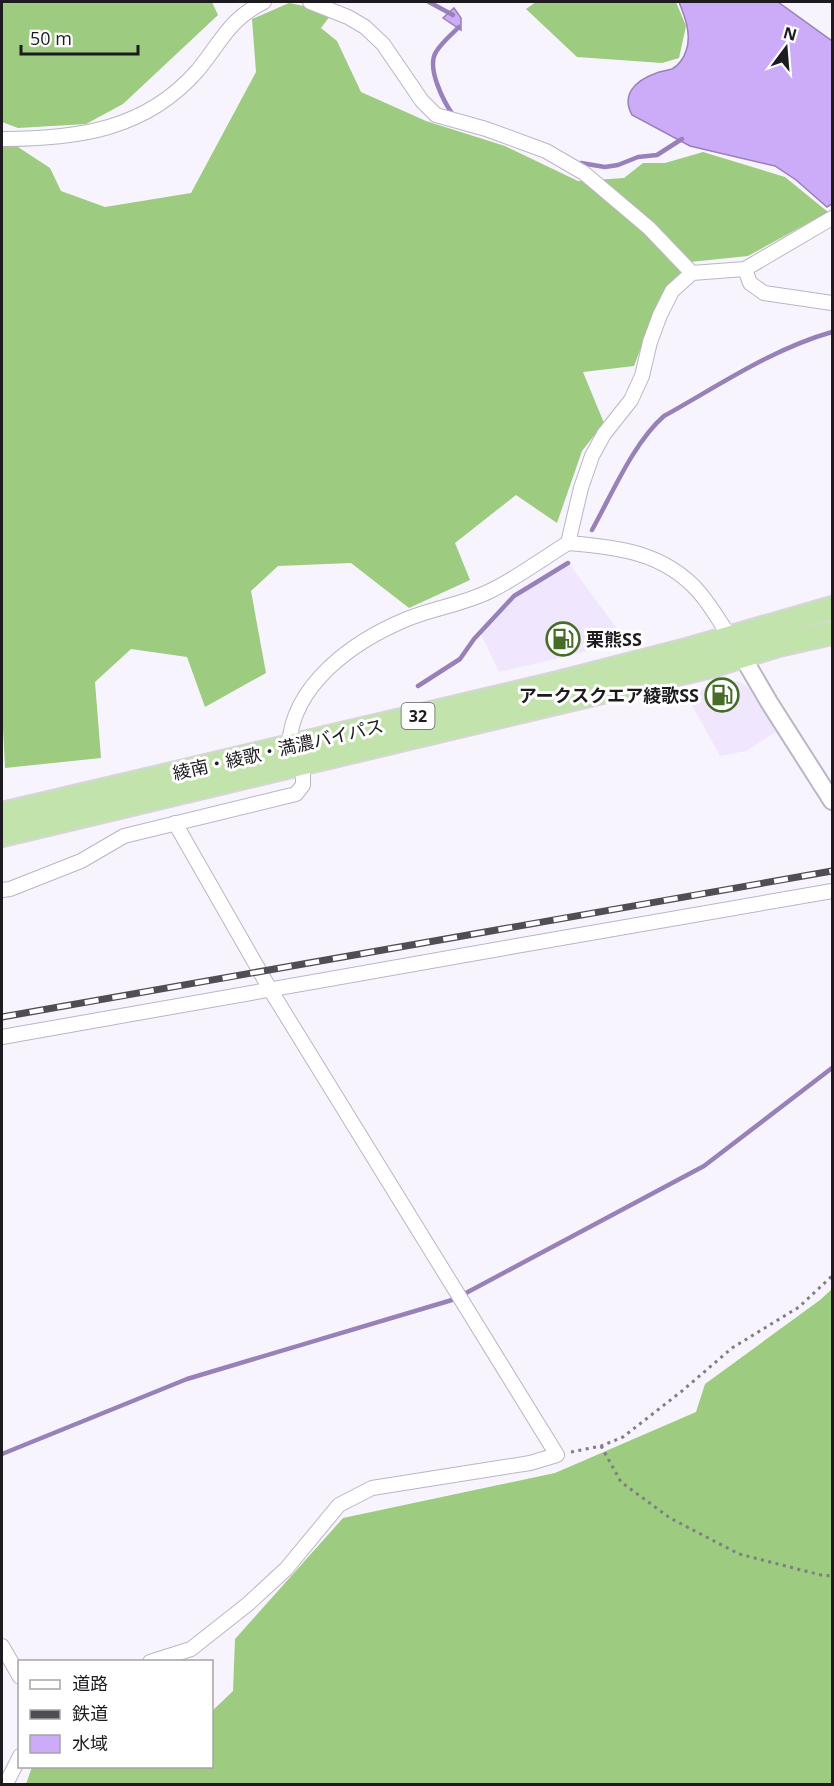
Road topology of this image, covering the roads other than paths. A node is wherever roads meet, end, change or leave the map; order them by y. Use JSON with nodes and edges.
{"nodes":[{"id":1,"x":264,"y":2,"type":"edge"},
{"id":2,"x":310,"y":2,"type":"edge"},
{"id":3,"x":2,"y":139,"type":"edge"},
{"id":4,"x":832,"y":218,"type":"edge"},
{"id":5,"x":745,"y":269,"type":"junction"},
{"id":6,"x":692,"y":273,"type":"junction"},
{"id":7,"x":832,"y":303,"type":"edge"},
{"id":8,"x":568,"y":543,"type":"junction"},
{"id":9,"x":832,"y":608,"type":"edge"},
{"id":10,"x":832,"y":633,"type":"edge"},
{"id":11,"x":730,"y":637,"type":"junction"},
{"id":12,"x":743,"y":656,"type":"junction"},
{"id":13,"x":289,"y":746,"type":"junction"},
{"id":14,"x":303,"y":765,"type":"junction"},
{"id":15,"x":832,"y":801,"type":"edge"},
{"id":16,"x":2,"y":814,"type":"edge"},
{"id":17,"x":174,"y":823,"type":"junction"},
{"id":18,"x":2,"y":835,"type":"edge"},
{"id":19,"x":2,"y":890,"type":"edge"},
{"id":20,"x":832,"y":891,"type":"edge"},
{"id":21,"x":271,"y":991,"type":"junction"},
{"id":22,"x":2,"y":1037,"type":"edge"},
{"id":23,"x":2,"y":1646,"type":"edge"},
{"id":24,"x":156,"y":1660,"type":"edge"},
{"id":25,"x":18,"y":1674,"type":"edge"},
{"id":26,"x":18,"y":1760,"type":"edge"},
{"id":27,"x":6,"y":1785,"type":"edge"}],
"edges":[{"from":1,"to":3,"type":"street"},
{"from":2,"to":6,"type":"street"},
{"from":4,"to":5,"type":"street"},
{"from":5,"to":6,"type":"street"},
{"from":5,"to":7,"type":"street"},
{"from":6,"to":8,"type":"street"},
{"from":8,"to":11,"type":"street"},
{"from":8,"to":13,"type":"street"},
{"from":9,"to":11,"type":"highway","name":"綾南・綾歌・満濃バイパス","number":"32"},
{"from":10,"to":12,"type":"highway","name":"綾南・綾歌・満濃バイパス","number":"32"},
{"from":11,"to":12,"type":"street"},
{"from":11,"to":13,"type":"highway","name":"綾南・綾歌・満濃バイパス","number":"32"},
{"from":12,"to":14,"type":"highway","name":"綾南・綾歌・満濃バイパス","number":"32"},
{"from":12,"to":15,"type":"street"},
{"from":13,"to":16,"type":"highway","name":"綾南・綾歌・満濃バイパス","number":"32"},
{"from":14,"to":17,"type":"street"},
{"from":14,"to":18,"type":"highway","name":"綾南・綾歌・満濃バイパス","number":"32"},
{"from":17,"to":19,"type":"street"},
{"from":17,"to":21,"type":"street"},
{"from":20,"to":21,"type":"street"},
{"from":21,"to":22,"type":"street"},
{"from":21,"to":24,"type":"street"},
{"from":23,"to":25,"type":"street"},
{"from":26,"to":27,"type":"street"}]}
